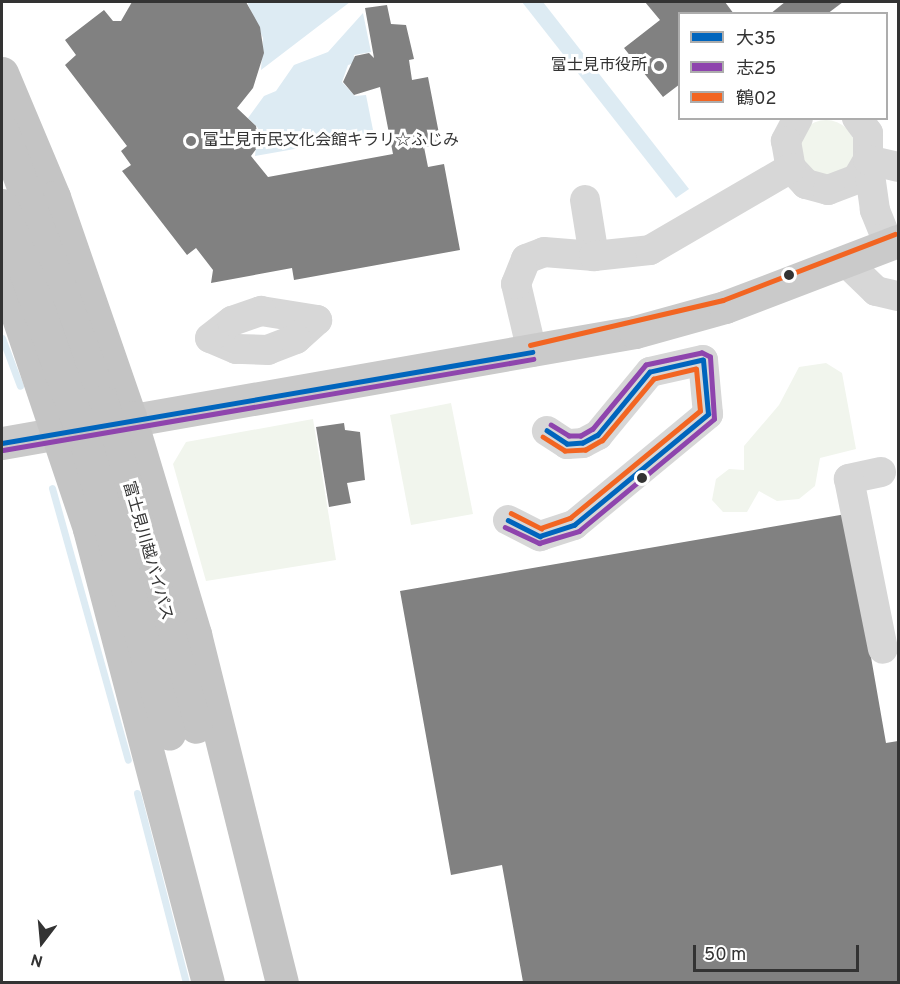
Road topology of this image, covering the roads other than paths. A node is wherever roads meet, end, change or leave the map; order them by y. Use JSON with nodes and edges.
{"nodes":[{"id":1,"x":2,"y":73,"type":"edge"},
{"id":2,"x":797,"y":120,"type":"edge"},
{"id":3,"x":858,"y":120,"type":"edge"},
{"id":4,"x":2,"y":130,"type":"edge"},
{"id":5,"x":868,"y":160,"type":"junction"},
{"id":6,"x":898,"y":167,"type":"edge"},
{"id":7,"x":790,"y":168,"type":"junction"},
{"id":8,"x":828,"y":190,"type":"junction"},
{"id":9,"x":585,"y":200,"type":"dead end"},
{"id":10,"x":2,"y":205,"type":"edge"},
{"id":11,"x":888,"y":246,"type":"edge"},
{"id":12,"x":594,"y":256,"type":"junction"},
{"id":13,"x":847,"y":263,"type":"junction"},
{"id":14,"x":2,"y":270,"type":"edge"},
{"id":15,"x":898,"y":296,"type":"edge"},
{"id":16,"x":532,"y":352,"type":"junction"},
{"id":17,"x":130,"y":417,"type":"junction"},
{"id":18,"x":58,"y":431,"type":"junction"},
{"id":19,"x":547,"y":431,"type":"dead end"},
{"id":20,"x":2,"y":443,"type":"edge"},
{"id":21,"x":881,"y":472,"type":"dead end"},
{"id":22,"x":508,"y":520,"type":"dead end"},
{"id":23,"x":883,"y":649,"type":"dead end"},
{"id":24,"x":183,"y":730,"type":"junction"},
{"id":25,"x":208,"y":982,"type":"edge"},
{"id":26,"x":230,"y":982,"type":"edge"},
{"id":27,"x":259,"y":982,"type":"edge"},
{"id":28,"x":282,"y":982,"type":"edge"}],
"edges":[{"from":1,"to":17,"type":"highway"},
{"from":2,"to":7,"type":"street"},
{"from":3,"to":5,"type":"street"},
{"from":4,"to":24,"type":"highway","name":"富士見川越バイパス","bridge":true},
{"from":5,"to":6,"type":"street"},
{"from":5,"to":8,"type":"street"},
{"from":5,"to":11,"type":"street"},
{"from":7,"to":8,"type":"street"},
{"from":7,"to":12,"type":"street"},
{"from":8,"to":11,"type":"street"},
{"from":9,"to":12,"type":"street"},
{"from":10,"to":24,"type":"highway","name":"富士見川越バイパス","bridge":true},
{"from":11,"to":13,"type":"main road"},
{"from":12,"to":16,"type":"street"},
{"from":13,"to":15,"type":"street"},
{"from":13,"to":16,"type":"main road"},
{"from":14,"to":18,"type":"highway"},
{"from":16,"to":17,"type":"main road"},
{"from":17,"to":18,"type":"main road"},
{"from":17,"to":28,"type":"highway"},
{"from":18,"to":20,"type":"main road"},
{"from":18,"to":25,"type":"highway"},
{"from":19,"to":22,"type":"street"},
{"from":21,"to":23,"type":"street"},
{"from":24,"to":26,"type":"highway","name":"富士見川越バイパス"},
{"from":24,"to":27,"type":"highway","name":"富士見川越バイパス"}]}
